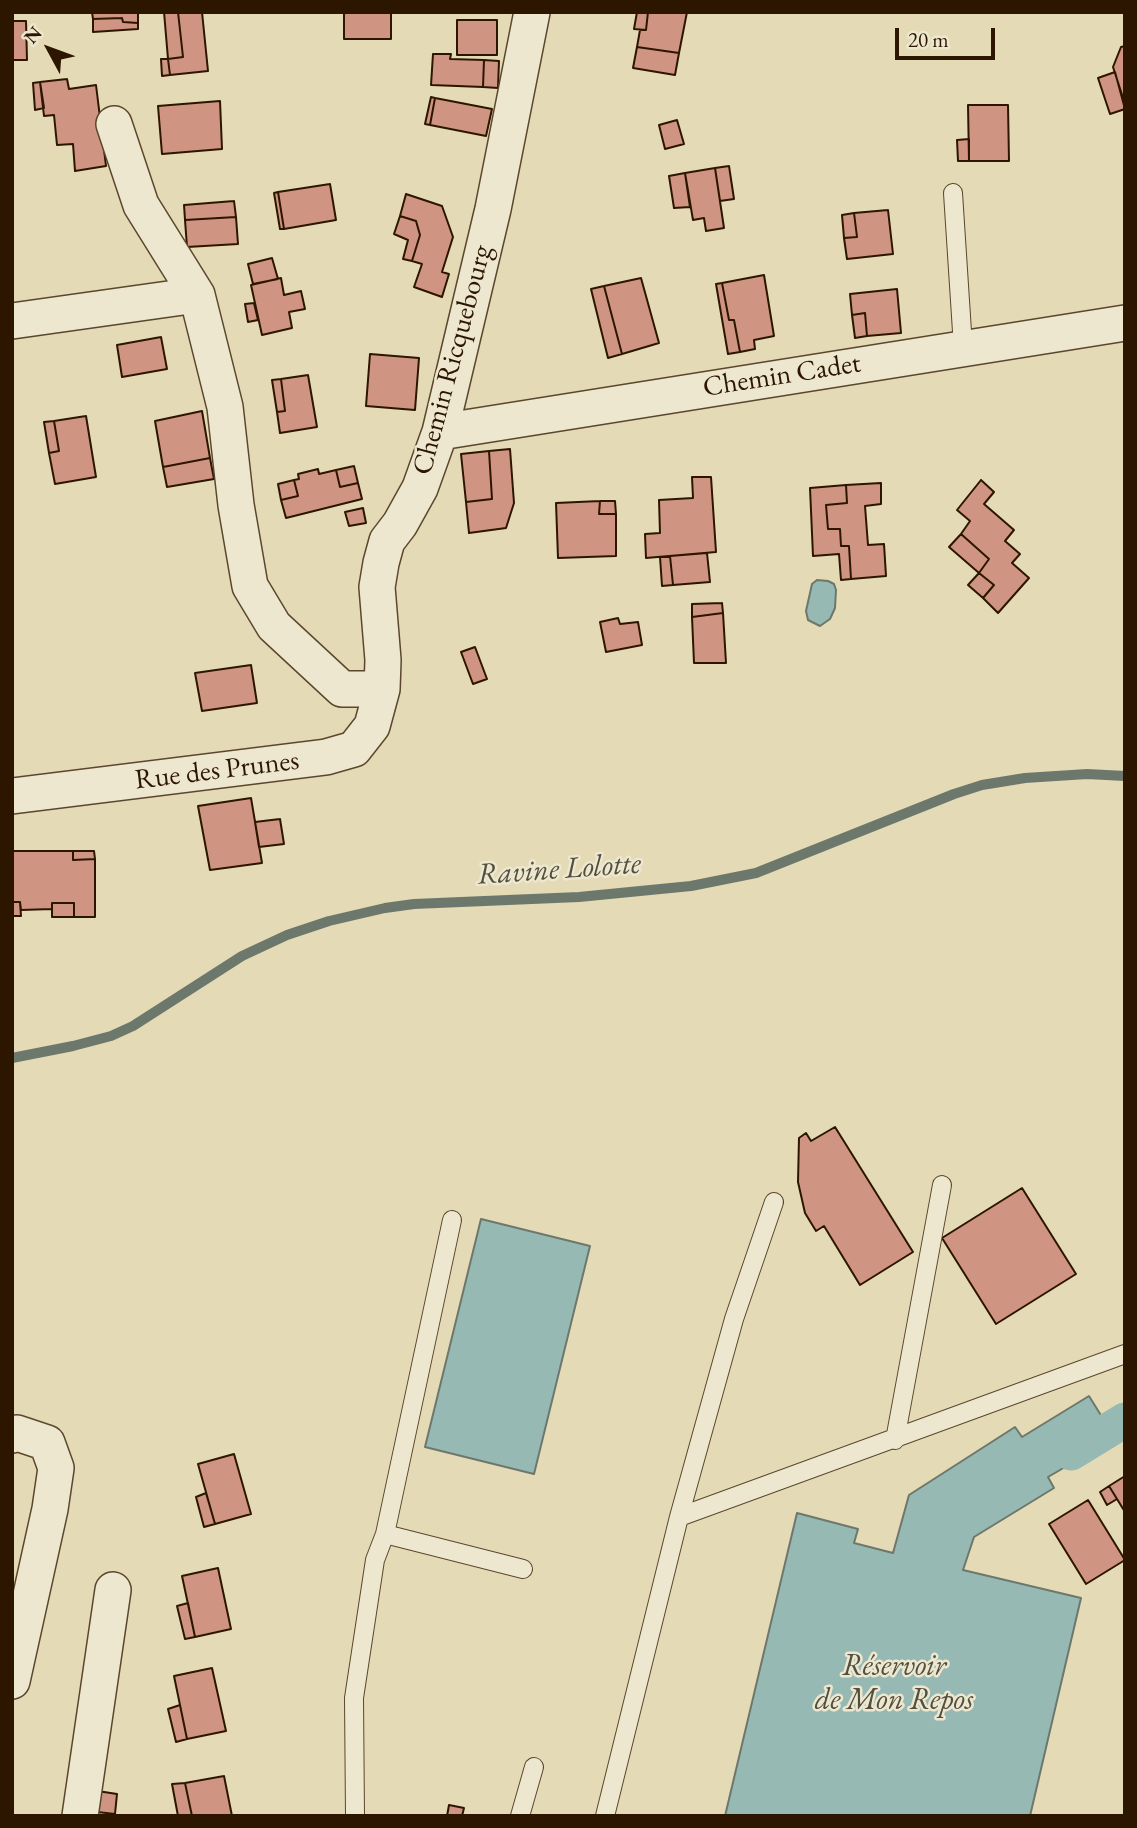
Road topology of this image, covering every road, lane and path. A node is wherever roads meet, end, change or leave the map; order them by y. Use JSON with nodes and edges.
{"nodes":[{"id":1,"x":532,"y":12,"type":"edge"},
{"id":2,"x":114,"y":124,"type":"dead end"},
{"id":3,"x":953,"y":193,"type":"dead end"},
{"id":4,"x":197,"y":295,"type":"junction"},
{"id":5,"x":12,"y":321,"type":"edge"},
{"id":6,"x":1125,"y":323,"type":"edge"},
{"id":7,"x":963,"y":347,"type":"junction"},
{"id":8,"x":440,"y":432,"type":"junction"},
{"id":9,"x":382,"y":688,"type":"junction"},
{"id":10,"x":12,"y":796,"type":"edge"},
{"id":11,"x":942,"y":1185,"type":"dead end"},
{"id":12,"x":774,"y":1202,"type":"dead end"},
{"id":13,"x":452,"y":1220,"type":"dead end"},
{"id":14,"x":1125,"y":1354,"type":"edge"},
{"id":15,"x":12,"y":1435,"type":"edge"},
{"id":16,"x":895,"y":1440,"type":"junction"},
{"id":17,"x":679,"y":1517,"type":"junction"},
{"id":18,"x":385,"y":1534,"type":"junction"},
{"id":19,"x":523,"y":1569,"type":"dead end"},
{"id":20,"x":113,"y":1590,"type":"dead end"},
{"id":21,"x":12,"y":1681,"type":"edge"},
{"id":22,"x":534,"y":1767,"type":"dead end"},
{"id":23,"x":80,"y":1816,"type":"edge"},
{"id":24,"x":355,"y":1816,"type":"edge"},
{"id":25,"x":520,"y":1816,"type":"edge"},
{"id":26,"x":605,"y":1816,"type":"edge"}],
"edges":[{"from":1,"to":8,"type":"street","name":"Chemin Ricquebourg"},
{"from":2,"to":4,"type":"street"},
{"from":3,"to":7,"type":"lane"},
{"from":4,"to":5,"type":"street"},
{"from":4,"to":9,"type":"street"},
{"from":6,"to":7,"type":"street","name":"Chemin Cadet"},
{"from":7,"to":8,"type":"street","name":"Chemin Cadet"},
{"from":8,"to":9,"type":"street","name":"Chemin Ricquebourg"},
{"from":9,"to":10,"type":"street","name":"Rue des Prunes"},
{"from":11,"to":16,"type":"lane"},
{"from":12,"to":17,"type":"lane"},
{"from":13,"to":18,"type":"lane"},
{"from":14,"to":16,"type":"lane"},
{"from":15,"to":21,"type":"street"},
{"from":16,"to":17,"type":"lane"},
{"from":17,"to":26,"type":"lane"},
{"from":18,"to":19,"type":"lane"},
{"from":18,"to":24,"type":"lane"},
{"from":20,"to":23,"type":"street"},
{"from":22,"to":25,"type":"lane"}]}
